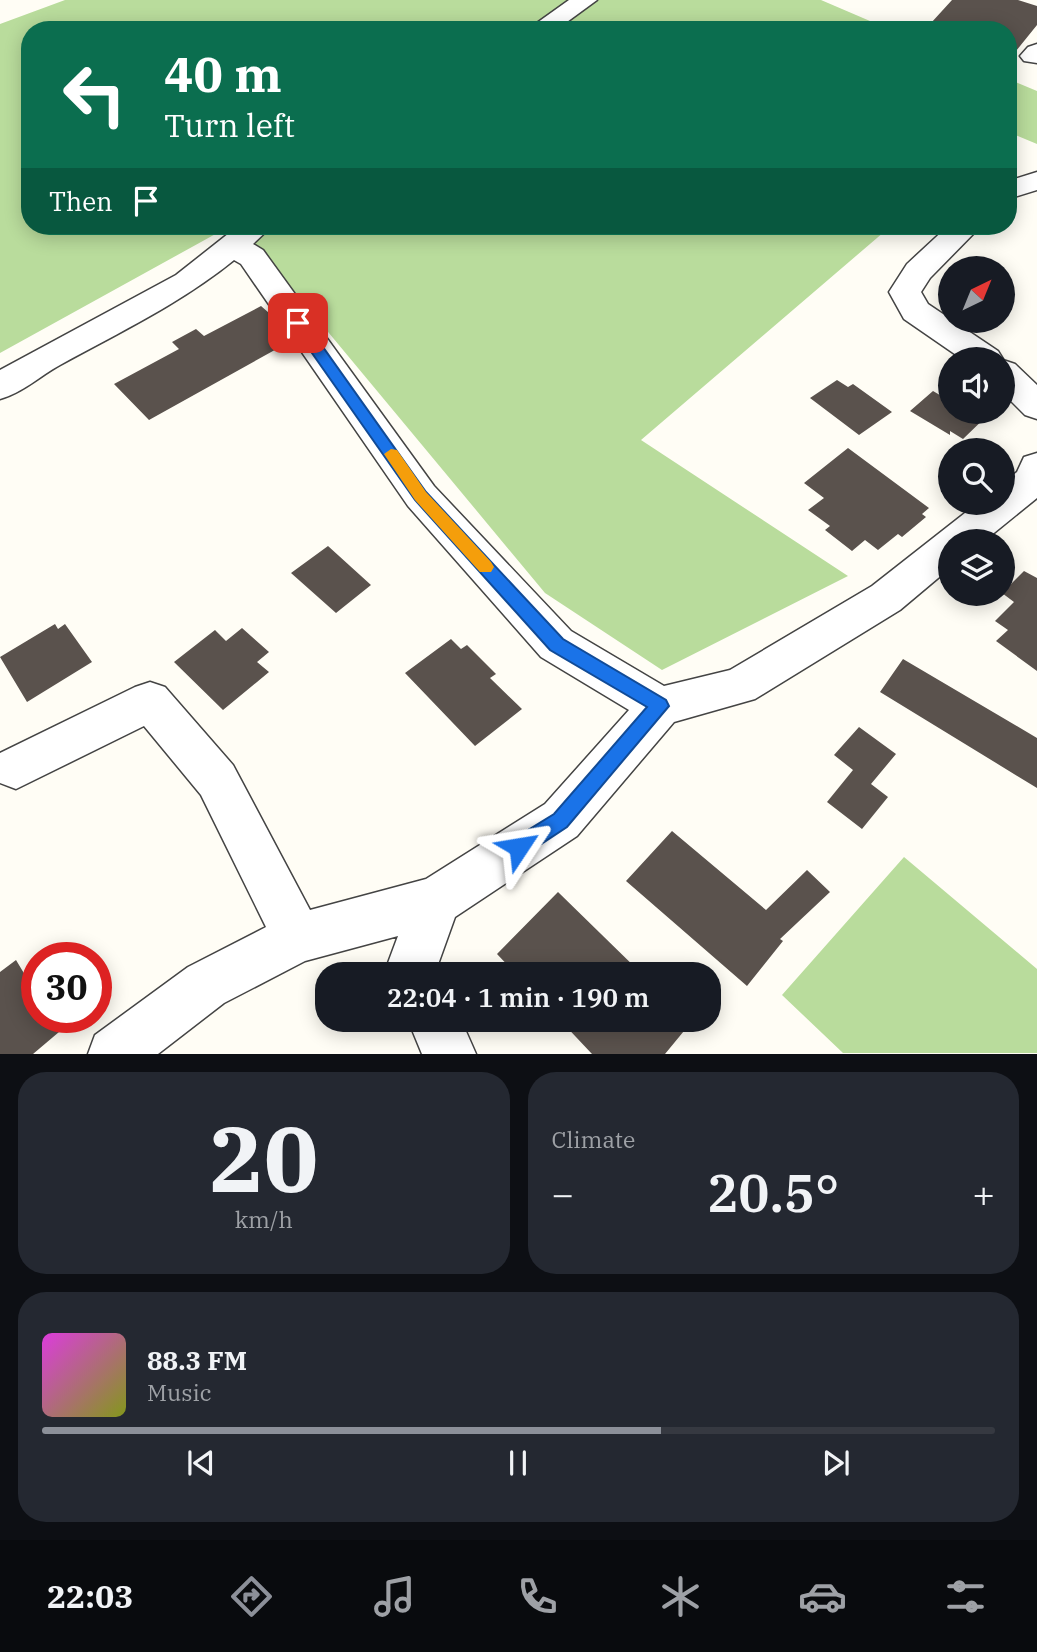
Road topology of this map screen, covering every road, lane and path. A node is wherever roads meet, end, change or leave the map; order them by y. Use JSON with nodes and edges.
{"nodes":[{"id":1,"x":585,"y":0,"type":"edge"},
{"id":2,"x":553,"y":21,"type":"edge"},
{"id":3,"x":1037,"y":181,"type":"edge"},
{"id":4,"x":1017,"y":187,"type":"edge"},
{"id":5,"x":956,"y":235,"type":"edge"},
{"id":6,"x":245,"y":236,"type":"edge"},
{"id":7,"x":968,"y":347,"type":"edge"},
{"id":8,"x":1015,"y":384,"type":"edge"},
{"id":9,"x":0,"y":387,"type":"edge"},
{"id":10,"x":1037,"y":406,"type":"edge"},
{"id":11,"x":1037,"y":467,"type":"edge"},
{"id":12,"x":972,"y":529,"type":"edge"},
{"id":13,"x":938,"y":556,"type":"edge"},
{"id":14,"x":660,"y":706,"type":"junction"},
{"id":15,"x":16,"y":768,"type":"dead end"},
{"id":16,"x":436,"y":901,"type":"junction"},
{"id":17,"x":298,"y":938,"type":"junction"},
{"id":18,"x":413,"y":962,"type":"edge"},
{"id":19,"x":440,"y":1032,"type":"edge"},
{"id":20,"x":114,"y":1054,"type":"edge"},
{"id":21,"x":450,"y":1054,"type":"edge"}],
"edges":[{"from":1,"to":2,"type":"street"},
{"from":3,"to":4,"type":"street"},
{"from":5,"to":7,"type":"street"},
{"from":6,"to":9,"type":"street"},
{"from":6,"to":14,"type":"street"},
{"from":8,"to":10,"type":"street"},
{"from":11,"to":12,"type":"street"},
{"from":13,"to":14,"type":"street"},
{"from":14,"to":16,"type":"street"},
{"from":15,"to":17,"type":"street"},
{"from":16,"to":17,"type":"street"},
{"from":16,"to":18,"type":"street"},
{"from":17,"to":20,"type":"street"},
{"from":19,"to":21,"type":"street"}]}
